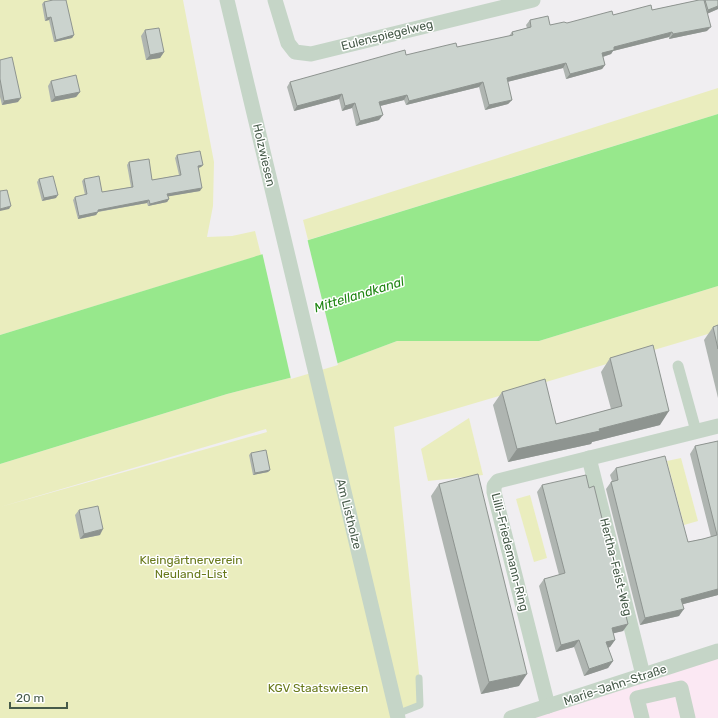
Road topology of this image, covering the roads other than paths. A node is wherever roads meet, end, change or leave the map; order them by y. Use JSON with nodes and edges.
{"nodes":[{"id":1,"x":227,"y":0,"type":"edge"},
{"id":2,"x":275,"y":0,"type":"edge"},
{"id":3,"x":533,"y":0,"type":"edge"},
{"id":4,"x":300,"y":311,"type":"joint"},
{"id":5,"x":678,"y":366,"type":"dead end"},
{"id":6,"x":718,"y":426,"type":"edge"},
{"id":7,"x":696,"y":431,"type":"junction"},
{"id":8,"x":589,"y":458,"type":"junction"},
{"id":9,"x":718,"y":651,"type":"edge"},
{"id":10,"x":643,"y":675,"type":"junction"},
{"id":11,"x":419,"y":678,"type":"dead end"},
{"id":12,"x":548,"y":706,"type":"junction"},
{"id":13,"x":397,"y":716,"type":"edge"},
{"id":14,"x":511,"y":718,"type":"edge"},
{"id":15,"x":642,"y":718,"type":"edge"},
{"id":16,"x":688,"y":718,"type":"edge"}],
"edges":[{"from":1,"to":4,"type":"street","name":"Holzwiesen"},
{"from":2,"to":3,"type":"street","name":"Eulenspiegelweg"},
{"from":4,"to":13,"type":"street","name":"Am Listholze"},
{"from":5,"to":7,"type":"street"},
{"from":6,"to":7,"type":"street","name":"Lilli-Friedemann-Ring"},
{"from":7,"to":8,"type":"street","name":"Lilli-Friedemann-Ring"},
{"from":8,"to":10,"type":"street","name":"Hertha-Feist-Weg"},
{"from":8,"to":12,"type":"street","name":"Lilli-Friedemann-Ring"},
{"from":9,"to":10,"type":"street","name":"Marie-Jahn-Straße"},
{"from":10,"to":12,"type":"street","name":"Marie-Jahn-Straße"},
{"from":11,"to":13,"type":"lane"},
{"from":12,"to":14,"type":"street","name":"Marie-Jahn-Straße"},
{"from":15,"to":16,"type":"street"}]}
